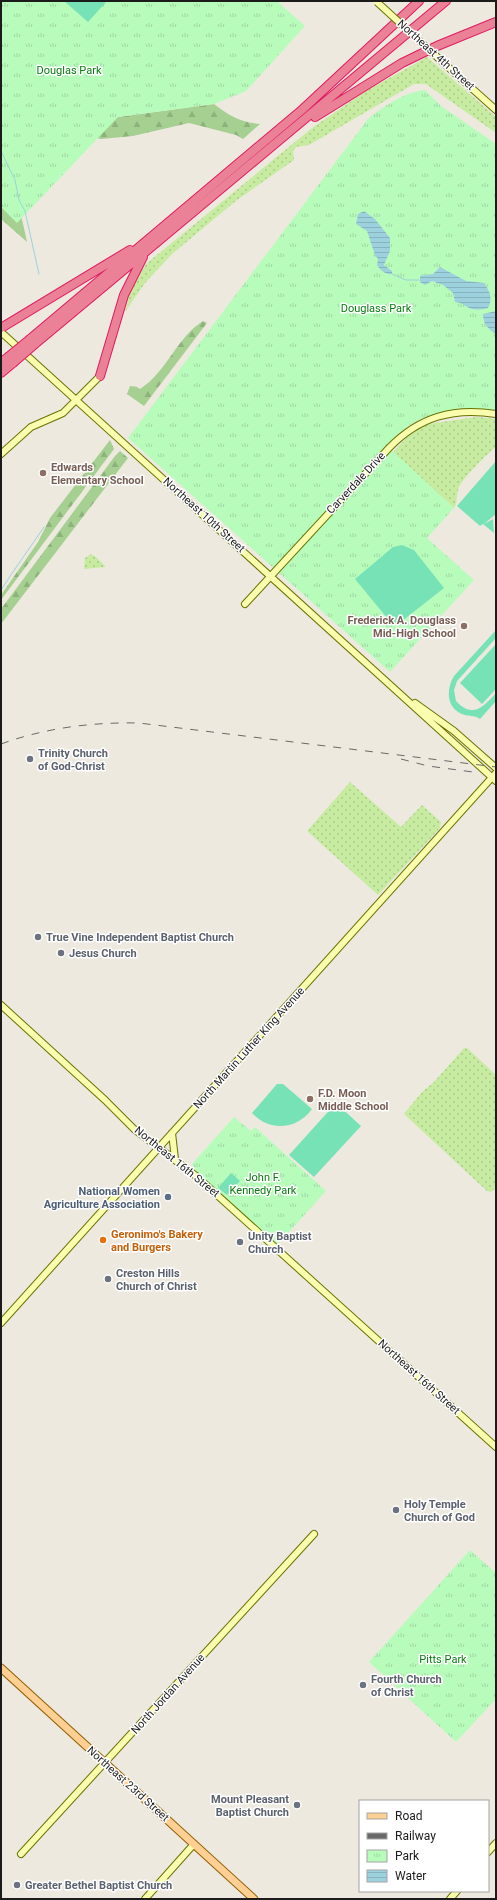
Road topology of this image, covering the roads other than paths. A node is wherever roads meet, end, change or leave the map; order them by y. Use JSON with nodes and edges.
{"nodes":[{"id":1,"x":411,"y":1,"type":"edge"},
{"id":2,"x":419,"y":1,"type":"edge"},
{"id":3,"x":446,"y":1,"type":"edge"},
{"id":4,"x":376,"y":2,"type":"edge"},
{"id":5,"x":496,"y":23,"type":"edge"},
{"id":6,"x":393,"y":26,"type":"junction"},
{"id":7,"x":496,"y":110,"type":"edge"},
{"id":8,"x":288,"y":134,"type":"junction"},
{"id":9,"x":148,"y":240,"type":"junction"},
{"id":10,"x":145,"y":253,"type":"junction"},
{"id":11,"x":1,"y":328,"type":"edge"},
{"id":12,"x":1,"y":332,"type":"edge"},
{"id":13,"x":33,"y":341,"type":"junction"},
{"id":14,"x":10,"y":360,"type":"junction"},
{"id":15,"x":1,"y":363,"type":"edge"},
{"id":16,"x":1,"y":373,"type":"edge"},
{"id":17,"x":100,"y":376,"type":"joint"},
{"id":18,"x":77,"y":400,"type":"junction"},
{"id":19,"x":496,"y":414,"type":"edge"},
{"id":20,"x":1,"y":454,"type":"edge"},
{"id":21,"x":271,"y":576,"type":"junction"},
{"id":22,"x":245,"y":604,"type":"dead end"},
{"id":23,"x":407,"y":698,"type":"junction"},
{"id":24,"x":496,"y":768,"type":"edge"},
{"id":25,"x":495,"y":777,"type":"edge"},
{"id":26,"x":1,"y":1005,"type":"edge"},
{"id":27,"x":172,"y":1133,"type":"junction"},
{"id":28,"x":160,"y":1147,"type":"junction"},
{"id":29,"x":175,"y":1159,"type":"junction"},
{"id":30,"x":1,"y":1323,"type":"edge"},
{"id":31,"x":496,"y":1447,"type":"edge"},
{"id":32,"x":314,"y":1534,"type":"dead end"},
{"id":33,"x":1,"y":1668,"type":"edge"},
{"id":34,"x":105,"y":1763,"type":"junction"},
{"id":35,"x":496,"y":1843,"type":"edge"},
{"id":36,"x":194,"y":1844,"type":"junction"},
{"id":37,"x":496,"y":1848,"type":"edge"},
{"id":38,"x":489,"y":1851,"type":"edge"},
{"id":39,"x":21,"y":1854,"type":"dead end"},
{"id":40,"x":489,"y":1856,"type":"edge"},
{"id":41,"x":145,"y":1899,"type":"edge"},
{"id":42,"x":254,"y":1899,"type":"edge"}],
"edges":[{"from":1,"to":6,"type":"highway"},
{"from":2,"to":6,"type":"highway"},
{"from":3,"to":8,"type":"highway"},
{"from":4,"to":7,"type":"main road","name":"Northeast 4th Street","bridge":true},
{"from":5,"to":8,"type":"highway"},
{"from":6,"to":9,"type":"highway"},
{"from":8,"to":10,"type":"highway"},
{"from":9,"to":11,"type":"highway"},
{"from":9,"to":13,"type":"highway"},
{"from":10,"to":13,"type":"highway"},
{"from":10,"to":17,"type":"highway"},
{"from":12,"to":18,"type":"main road","name":"Northeast 10th Street"},
{"from":13,"to":14,"type":"highway","bridge":true},
{"from":14,"to":15,"type":"highway"},
{"from":14,"to":16,"type":"highway"},
{"from":17,"to":18,"type":"main road"},
{"from":18,"to":20,"type":"main road"},
{"from":18,"to":21,"type":"main road","name":"Northeast 10th Street"},
{"from":19,"to":21,"type":"main road","name":"Carverdale Drive"},
{"from":21,"to":22,"type":"main road","name":"Carverdale Drive"},
{"from":21,"to":23,"type":"main road","name":"Northeast 10th Street"},
{"from":23,"to":24,"type":"main road","name":"Northeast 10th Street"},
{"from":23,"to":25,"type":"main road","name":"Northeast 10th Street"},
{"from":25,"to":27,"type":"main road","name":"North Martin Luther King Avenue"},
{"from":26,"to":28,"type":"main road","name":"Northeast 16th Street"},
{"from":27,"to":28,"type":"main road","name":"North Martin Luther King Avenue"},
{"from":27,"to":29,"type":"main road"},
{"from":28,"to":29,"type":"main road","name":"Northeast 16th Street"},
{"from":28,"to":30,"type":"main road","name":"North Martin Luther King Avenue"},
{"from":29,"to":31,"type":"main road","name":"Northeast 16th Street"},
{"from":32,"to":34,"type":"main road","name":"North Jordan Avenue"},
{"from":33,"to":34,"type":"main road","name":"Northeast 23rd Street"},
{"from":34,"to":36,"type":"main road","name":"Northeast 23rd Street"},
{"from":34,"to":39,"type":"main road","name":"North Jordan Avenue"},
{"from":35,"to":38,"type":"main road"},
{"from":36,"to":41,"type":"main road"},
{"from":36,"to":42,"type":"main road","name":"Northeast 23rd Street"},
{"from":37,"to":40,"type":"main road"}]}
